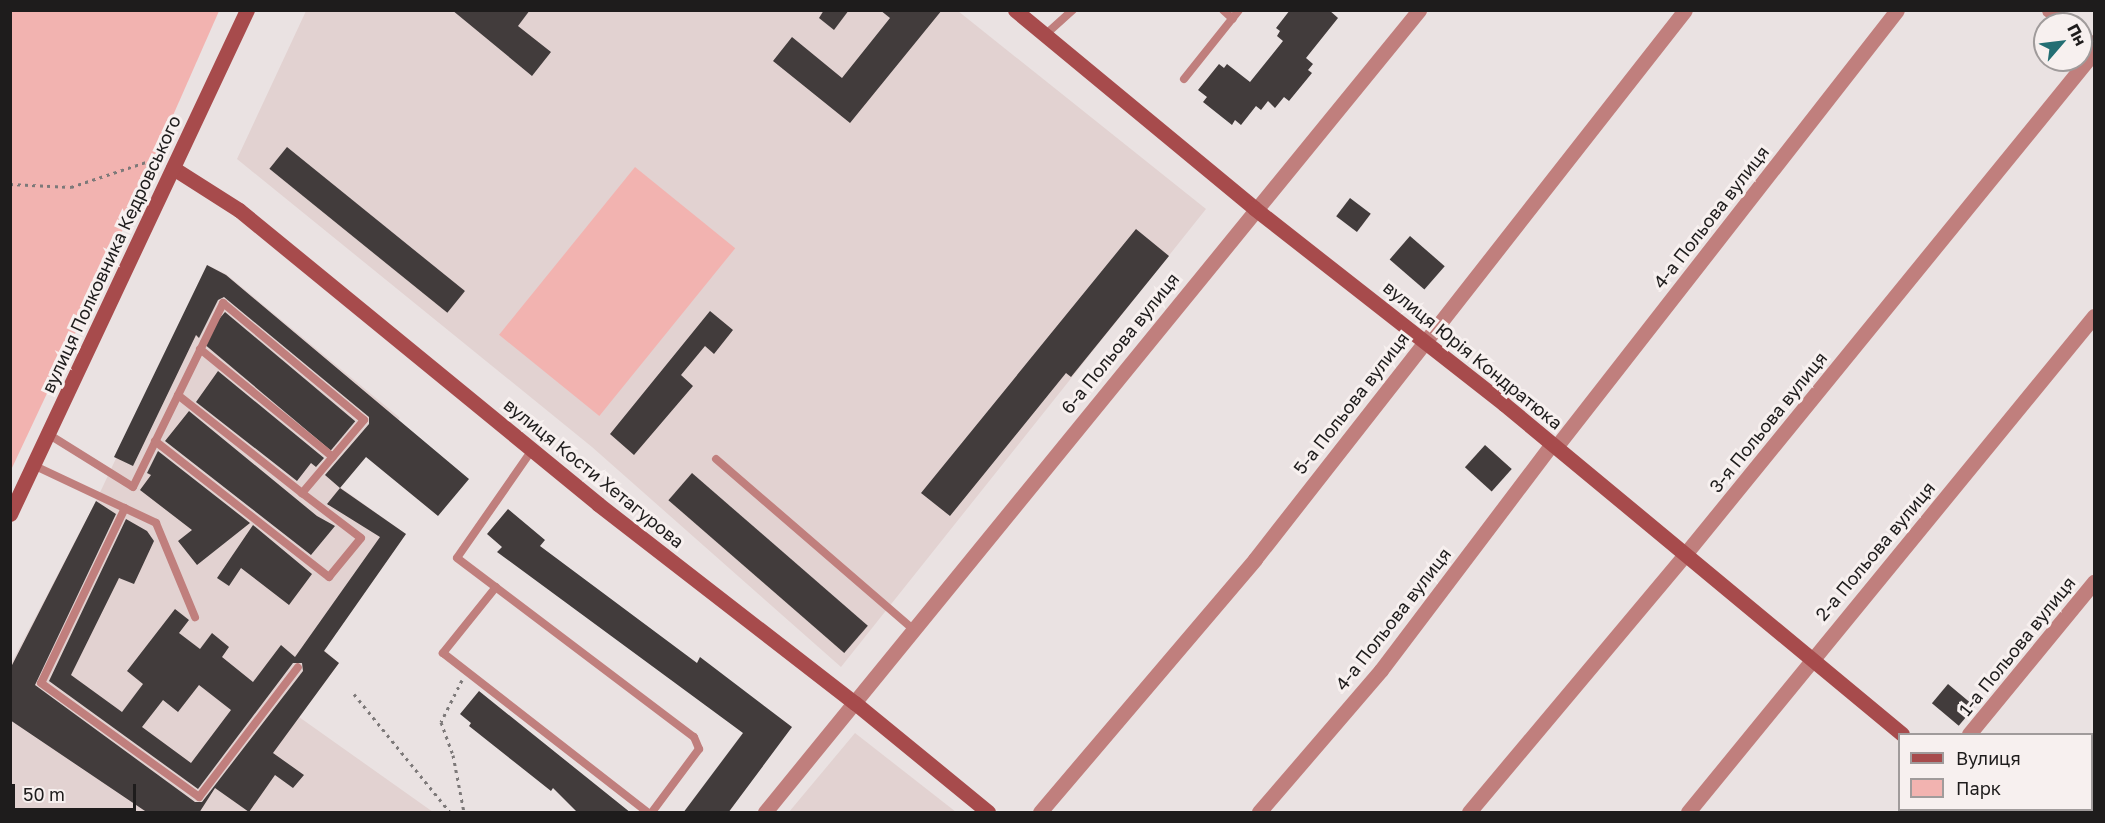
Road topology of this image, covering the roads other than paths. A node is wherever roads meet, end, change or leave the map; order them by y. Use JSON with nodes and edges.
{"nodes":[{"id":1,"x":247,"y":10,"type":"edge"},
{"id":2,"x":1015,"y":10,"type":"edge"},
{"id":3,"x":1073,"y":10,"type":"edge"},
{"id":4,"x":1223,"y":10,"type":"edge"},
{"id":5,"x":1239,"y":10,"type":"edge"},
{"id":6,"x":1419,"y":10,"type":"edge"},
{"id":7,"x":1685,"y":10,"type":"edge"},
{"id":8,"x":1896,"y":10,"type":"edge"},
{"id":9,"x":1233,"y":19,"type":"junction"},
{"id":10,"x":1045,"y":35,"type":"junction"},
{"id":11,"x":2067,"y":72,"type":"edge"},
{"id":12,"x":1184,"y":79,"type":"dead end"},
{"id":13,"x":173,"y":168,"type":"junction"},
{"id":14,"x":1254,"y":208,"type":"junction"},
{"id":15,"x":2094,"y":316,"type":"edge"},
{"id":16,"x":1424,"y":340,"type":"junction"},
{"id":17,"x":200,"y":349,"type":"junction"},
{"id":18,"x":178,"y":395,"type":"junction"},
{"id":19,"x":48,"y":434,"type":"junction"},
{"id":20,"x":155,"y":441,"type":"junction"},
{"id":21,"x":1554,"y":445,"type":"junction"},
{"id":22,"x":532,"y":450,"type":"junction"},
{"id":23,"x":333,"y":457,"type":"junction"},
{"id":24,"x":716,"y":459,"type":"dead end"},
{"id":25,"x":33,"y":465,"type":"junction"},
{"id":26,"x":302,"y":493,"type":"junction"},
{"id":27,"x":125,"y":508,"type":"junction"},
{"id":28,"x":10,"y":514,"type":"edge"},
{"id":29,"x":1686,"y":553,"type":"junction"},
{"id":30,"x":2094,"y":582,"type":"edge"},
{"id":31,"x":496,"y":587,"type":"junction"},
{"id":32,"x":195,"y":617,"type":"dead end"},
{"id":33,"x":914,"y":630,"type":"junction"},
{"id":34,"x":1810,"y":659,"type":"junction"},
{"id":35,"x":298,"y":667,"type":"dead end"},
{"id":36,"x":855,"y":703,"type":"junction"},
{"id":37,"x":1900,"y":733,"type":"edge"},
{"id":38,"x":1971,"y":733,"type":"edge"},
{"id":39,"x":647,"y":813,"type":"edge"},
{"id":40,"x":652,"y":813,"type":"edge"},
{"id":41,"x":765,"y":813,"type":"edge"},
{"id":42,"x":988,"y":813,"type":"edge"},
{"id":43,"x":1040,"y":813,"type":"edge"},
{"id":44,"x":1259,"y":813,"type":"edge"},
{"id":45,"x":1469,"y":813,"type":"edge"},
{"id":46,"x":1688,"y":813,"type":"edge"}],
"edges":[{"from":1,"to":13,"type":"street","name":"вулиця Полковника Кедровського"},
{"from":2,"to":10,"type":"street","name":"вулиця Юрія Кондратюка"},
{"from":3,"to":10,"type":"lane"},
{"from":4,"to":9,"type":"lane"},
{"from":5,"to":9,"type":"lane"},
{"from":6,"to":14,"type":"street","name":"6-а Польова вулиця"},
{"from":7,"to":16,"type":"street","name":"5-а Польова вулиця"},
{"from":8,"to":21,"type":"street","name":"4-а Польова вулиця"},
{"from":9,"to":12,"type":"lane"},
{"from":10,"to":14,"type":"street","name":"вулиця Юрія Кондратюка"},
{"from":11,"to":29,"type":"street","name":"3-я Польова вулиця"},
{"from":13,"to":19,"type":"street","name":"вулиця Полковника Кедровського"},
{"from":13,"to":22,"type":"street","name":"вулиця Кости Хетагурова"},
{"from":14,"to":16,"type":"street","name":"вулиця Юрія Кондратюка"},
{"from":14,"to":33,"type":"street","name":"6-а Польова вулиця"},
{"from":15,"to":34,"type":"street","name":"2-а Польова вулиця"},
{"from":16,"to":21,"type":"street","name":"вулиця Юрія Кондратюка"},
{"from":16,"to":43,"type":"street","name":"5-а Польова вулиця"},
{"from":17,"to":18,"type":"lane"},
{"from":17,"to":23,"type":"lane"},
{"from":17,"to":23,"type":"lane"},
{"from":18,"to":20,"type":"lane"},
{"from":18,"to":26,"type":"lane"},
{"from":19,"to":20,"type":"lane"},
{"from":19,"to":25,"type":"street","name":"вулиця Полковника Кедровського"},
{"from":20,"to":26,"type":"lane"},
{"from":21,"to":29,"type":"street","name":"вулиця Юрія Кондратюка"},
{"from":21,"to":44,"type":"street","name":"4-а Польова вулиця"},
{"from":22,"to":31,"type":"lane"},
{"from":22,"to":36,"type":"street","name":"вулиця Кости Хетагурова"},
{"from":23,"to":26,"type":"lane"},
{"from":24,"to":33,"type":"lane"},
{"from":25,"to":27,"type":"lane"},
{"from":25,"to":28,"type":"street","name":"вулиця Полковника Кедровського"},
{"from":27,"to":32,"type":"lane"},
{"from":27,"to":35,"type":"lane"},
{"from":29,"to":34,"type":"street","name":"вулиця Юрія Кондратюка"},
{"from":29,"to":45,"type":"street","name":"3-я Польова вулиця"},
{"from":30,"to":38,"type":"street","name":"1-а Польова вулиця"},
{"from":31,"to":39,"type":"lane"},
{"from":31,"to":40,"type":"lane"},
{"from":33,"to":36,"type":"street","name":"6-а Польова вулиця"},
{"from":34,"to":37,"type":"street","name":"вулиця Юрія Кондратюка"},
{"from":34,"to":46,"type":"street","name":"2-а Польова вулиця"},
{"from":36,"to":41,"type":"street","name":"6-а Польова вулиця"},
{"from":36,"to":42,"type":"street","name":"вулиця Кости Хетагурова"}]}
